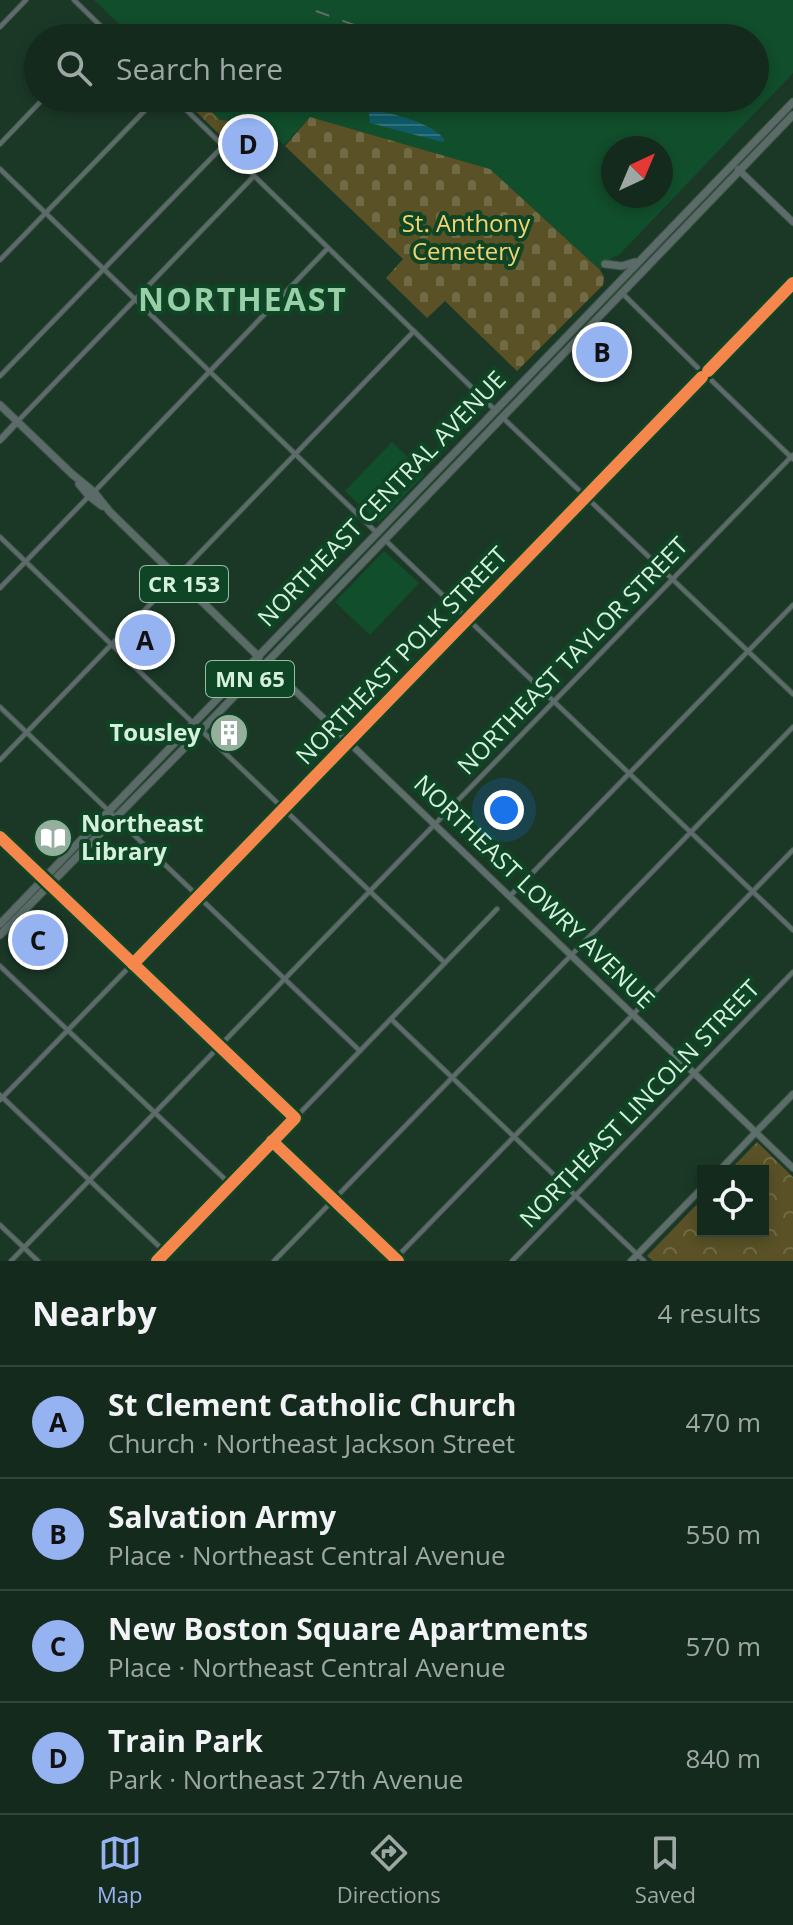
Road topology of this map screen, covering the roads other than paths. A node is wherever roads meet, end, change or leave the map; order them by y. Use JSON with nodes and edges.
{"nodes":[{"id":1,"x":26,"y":0,"type":"edge"},
{"id":2,"x":74,"y":0,"type":"edge"},
{"id":3,"x":99,"y":24,"type":"edge"},
{"id":4,"x":0,"y":27,"type":"edge"},
{"id":5,"x":793,"y":102,"type":"edge"},
{"id":6,"x":31,"y":112,"type":"edge"},
{"id":7,"x":143,"y":112,"type":"edge"},
{"id":8,"x":188,"y":112,"type":"edge"},
{"id":9,"x":793,"y":115,"type":"edge"},
{"id":10,"x":0,"y":144,"type":"edge"},
{"id":11,"x":223,"y":146,"type":"junction"},
{"id":12,"x":732,"y":164,"type":"junction"},
{"id":13,"x":0,"y":169,"type":"edge"},
{"id":14,"x":740,"y":171,"type":"junction"},
{"id":15,"x":254,"y":176,"type":"junction"},
{"id":16,"x":46,"y":212,"type":"junction"},
{"id":17,"x":793,"y":222,"type":"edge"},
{"id":18,"x":328,"y":248,"type":"junction"},
{"id":19,"x":649,"y":250,"type":"junction"},
{"id":20,"x":0,"y":260,"type":"edge"},
{"id":21,"x":605,"y":264,"type":"dead end"},
{"id":22,"x":104,"y":269,"type":"junction"},
{"id":23,"x":793,"y":283,"type":"edge"},
{"id":24,"x":622,"y":293,"type":"junction"},
{"id":25,"x":135,"y":298,"type":"junction"},
{"id":26,"x":414,"y":331,"type":"junction"},
{"id":27,"x":209,"y":371,"type":"junction"},
{"id":28,"x":705,"y":374,"type":"junction"},
{"id":29,"x":0,"y":376,"type":"edge"},
{"id":30,"x":0,"y":405,"type":"edge"},
{"id":31,"x":496,"y":410,"type":"junction"},
{"id":32,"x":503,"y":417,"type":"junction"},
{"id":33,"x":17,"y":422,"type":"junction"},
{"id":34,"x":0,"y":440,"type":"edge"},
{"id":35,"x":296,"y":455,"type":"junction"},
{"id":36,"x":792,"y":457,"type":"edge"},
{"id":37,"x":91,"y":494,"type":"junction"},
{"id":38,"x":586,"y":497,"type":"junction"},
{"id":39,"x":377,"y":533,"type":"junction"},
{"id":40,"x":0,"y":537,"type":"edge"},
{"id":41,"x":384,"y":540,"type":"junction"},
{"id":42,"x":27,"y":561,"type":"junction"},
{"id":43,"x":177,"y":577,"type":"junction"},
{"id":44,"x":673,"y":580,"type":"junction"},
{"id":45,"x":0,"y":588,"type":"edge"},
{"id":46,"x":793,"y":605,"type":"edge"},
{"id":47,"x":467,"y":620,"type":"junction"},
{"id":48,"x":112,"y":644,"type":"junction"},
{"id":49,"x":748,"y":652,"type":"junction"},
{"id":50,"x":258,"y":656,"type":"junction"},
{"id":51,"x":266,"y":663,"type":"junction"},
{"id":52,"x":793,"y":694,"type":"edge"},
{"id":53,"x":554,"y":703,"type":"junction"},
{"id":54,"x":0,"y":707,"type":"edge"},
{"id":55,"x":198,"y":727,"type":"junction"},
{"id":56,"x":793,"y":727,"type":"edge"},
{"id":57,"x":27,"y":732,"type":"junction"},
{"id":58,"x":349,"y":743,"type":"junction"},
{"id":59,"x":0,"y":760,"type":"edge"},
{"id":60,"x":629,"y":773,"type":"junction"},
{"id":61,"x":284,"y":809,"type":"junction"},
{"id":62,"x":112,"y":814,"type":"junction"},
{"id":63,"x":435,"y":825,"type":"junction"},
{"id":64,"x":691,"y":833,"type":"junction"},
{"id":65,"x":0,"y":837,"type":"edge"},
{"id":66,"x":793,"y":850,"type":"edge"},
{"id":67,"x":46,"y":882,"type":"junction"},
{"id":68,"x":369,"y":891,"type":"junction"},
{"id":69,"x":753,"y":891,"type":"junction"},
{"id":70,"x":198,"y":897,"type":"junction"},
{"id":71,"x":510,"y":897,"type":"junction"},
{"id":72,"x":497,"y":909,"type":"dead end"},
{"id":73,"x":0,"y":924,"type":"edge"},
{"id":74,"x":793,"y":930,"type":"edge"},
{"id":75,"x":0,"y":935,"type":"edge"},
{"id":76,"x":571,"y":956,"type":"junction"},
{"id":77,"x":445,"y":963,"type":"junction"},
{"id":78,"x":133,"y":964,"type":"junction"},
{"id":79,"x":0,"y":966,"type":"edge"},
{"id":80,"x":793,"y":972,"type":"edge"},
{"id":81,"x":285,"y":980,"type":"junction"},
{"id":82,"x":633,"y":1015,"type":"junction"},
{"id":83,"x":391,"y":1019,"type":"junction"},
{"id":84,"x":68,"y":1031,"type":"junction"},
{"id":85,"x":220,"y":1045,"type":"junction"},
{"id":86,"x":360,"y":1051,"type":"junction"},
{"id":87,"x":695,"y":1073,"type":"junction"},
{"id":88,"x":452,"y":1078,"type":"junction"},
{"id":89,"x":793,"y":1094,"type":"edge"},
{"id":90,"x":1,"y":1098,"type":"edge"},
{"id":91,"x":155,"y":1113,"type":"junction"},
{"id":92,"x":295,"y":1118,"type":"junction"},
{"id":93,"x":756,"y":1132,"type":"junction"},
{"id":94,"x":514,"y":1137,"type":"junction"},
{"id":95,"x":272,"y":1141,"type":"junction"},
{"id":96,"x":725,"y":1165,"type":"edge"},
{"id":97,"x":793,"y":1168,"type":"edge"},
{"id":98,"x":90,"y":1180,"type":"junction"},
{"id":99,"x":230,"y":1184,"type":"junction"},
{"id":100,"x":697,"y":1193,"type":"edge"},
{"id":101,"x":575,"y":1195,"type":"junction"},
{"id":102,"x":333,"y":1200,"type":"junction"},
{"id":103,"x":0,"y":1225,"type":"edge"},
{"id":104,"x":24,"y":1248,"type":"junction"},
{"id":105,"x":165,"y":1252,"type":"junction"},
{"id":106,"x":637,"y":1255,"type":"junction"},
{"id":107,"x":395,"y":1260,"type":"edge"},
{"id":108,"x":11,"y":1261,"type":"edge"},
{"id":109,"x":38,"y":1261,"type":"edge"},
{"id":110,"x":157,"y":1261,"type":"edge"},
{"id":111,"x":274,"y":1261,"type":"edge"},
{"id":112,"x":512,"y":1261,"type":"edge"},
{"id":113,"x":631,"y":1261,"type":"edge"},
{"id":114,"x":644,"y":1261,"type":"edge"}],
"edges":[{"from":1,"to":4,"type":"street"},
{"from":2,"to":3,"type":"street"},
{"from":5,"to":12,"type":"main road","name":"NORTHEAST CENTRAL AVENUE","number":"MN 65"},
{"from":6,"to":10,"type":"street"},
{"from":7,"to":16,"type":"street"},
{"from":8,"to":11,"type":"street"},
{"from":9,"to":14,"type":"main road","name":"NORTHEAST CENTRAL AVENUE","number":"MN 65"},
{"from":11,"to":15,"type":"street"},
{"from":11,"to":22,"type":"street"},
{"from":12,"to":14,"type":"street"},
{"from":12,"to":19,"type":"main road","name":"NORTHEAST CENTRAL AVENUE","number":"MN 65"},
{"from":13,"to":16,"type":"street"},
{"from":14,"to":17,"type":"street"},
{"from":14,"to":24,"type":"main road","name":"NORTHEAST CENTRAL AVENUE","number":"MN 65"},
{"from":15,"to":18,"type":"street"},
{"from":15,"to":25,"type":"street"},
{"from":16,"to":20,"type":"street"},
{"from":16,"to":22,"type":"street"},
{"from":18,"to":26,"type":"street"},
{"from":18,"to":27,"type":"street"},
{"from":19,"to":21,"type":"main road"},
{"from":19,"to":31,"type":"main road","name":"NORTHEAST CENTRAL AVENUE","number":"MN 65"},
{"from":22,"to":25,"type":"street"},
{"from":22,"to":29,"type":"street"},
{"from":23,"to":28,"type":"street","name":"NORTHEAST POLK STREET"},
{"from":24,"to":28,"type":"street"},
{"from":24,"to":32,"type":"main road","name":"NORTHEAST CENTRAL AVENUE","number":"MN 65"},
{"from":25,"to":27,"type":"street"},
{"from":25,"to":33,"type":"street"},
{"from":26,"to":31,"type":"street"},
{"from":26,"to":35,"type":"street"},
{"from":27,"to":35,"type":"street"},
{"from":27,"to":37,"type":"street"},
{"from":28,"to":36,"type":"street"},
{"from":28,"to":38,"type":"street","name":"NORTHEAST POLK STREET"},
{"from":30,"to":33,"type":"main road","name":"NORTHEAST LOWRY AVENUE","number":"CR 153"},
{"from":31,"to":32,"type":"street"},
{"from":31,"to":39,"type":"main road","name":"NORTHEAST CENTRAL AVENUE","number":"MN 65"},
{"from":32,"to":38,"type":"street"},
{"from":32,"to":41,"type":"main road","name":"NORTHEAST CENTRAL AVENUE","number":"MN 65"},
{"from":33,"to":34,"type":"street"},
{"from":33,"to":37,"type":"main road","name":"NORTHEAST LOWRY AVENUE","number":"CR 153"},
{"from":35,"to":39,"type":"street"},
{"from":35,"to":43,"type":"street"},
{"from":36,"to":44,"type":"street","name":"NORTHEAST TAYLOR STREET"},
{"from":37,"to":42,"type":"street"},
{"from":37,"to":43,"type":"main road","name":"NORTHEAST LOWRY AVENUE","number":"CR 153"},
{"from":38,"to":44,"type":"street"},
{"from":38,"to":47,"type":"street","name":"NORTHEAST POLK STREET"},
{"from":39,"to":41,"type":"street"},
{"from":39,"to":50,"type":"main road","name":"NORTHEAST CENTRAL AVENUE","number":"MN 65"},
{"from":40,"to":42,"type":"street"},
{"from":41,"to":47,"type":"street"},
{"from":41,"to":51,"type":"main road","name":"NORTHEAST CENTRAL AVENUE","number":"MN 65"},
{"from":42,"to":45,"type":"street"},
{"from":42,"to":48,"type":"street"},
{"from":43,"to":48,"type":"street"},
{"from":43,"to":50,"type":"main road","name":"NORTHEAST LOWRY AVENUE","number":"CR 153"},
{"from":44,"to":49,"type":"street"},
{"from":44,"to":53,"type":"street","name":"NORTHEAST TAYLOR STREET"},
{"from":46,"to":49,"type":"street"},
{"from":47,"to":53,"type":"street"},
{"from":47,"to":58,"type":"street","name":"NORTHEAST POLK STREET"},
{"from":48,"to":55,"type":"street"},
{"from":48,"to":57,"type":"street"},
{"from":49,"to":52,"type":"street"},
{"from":49,"to":60,"type":"street"},
{"from":50,"to":51,"type":"main road","name":"NORTHEAST LOWRY AVENUE","number":"CR 153"},
{"from":50,"to":55,"type":"main road","name":"NORTHEAST CENTRAL AVENUE","number":"MN 65"},
{"from":51,"to":55,"type":"main road","name":"NORTHEAST CENTRAL AVENUE","number":"MN 65"},
{"from":51,"to":58,"type":"main road","name":"NORTHEAST LOWRY AVENUE","number":"CR 153"},
{"from":53,"to":60,"type":"street"},
{"from":53,"to":63,"type":"street","name":"NORTHEAST TAYLOR STREET"},
{"from":54,"to":57,"type":"street"},
{"from":55,"to":61,"type":"street"},
{"from":55,"to":62,"type":"main road","name":"NORTHEAST CENTRAL AVENUE","number":"MN 65"},
{"from":56,"to":64,"type":"street"},
{"from":57,"to":59,"type":"street"},
{"from":57,"to":62,"type":"street"},
{"from":58,"to":61,"type":"street","name":"NORTHEAST POLK STREET"},
{"from":58,"to":63,"type":"main road","name":"NORTHEAST LOWRY AVENUE","number":"CR 153"},
{"from":60,"to":64,"type":"street"},
{"from":60,"to":71,"type":"street"},
{"from":61,"to":68,"type":"street"},
{"from":61,"to":70,"type":"street","name":"NORTHEAST POLK STREET"},
{"from":62,"to":67,"type":"main road","name":"NORTHEAST CENTRAL AVENUE","number":"MN 65"},
{"from":62,"to":70,"type":"street"},
{"from":63,"to":68,"type":"street","name":"NORTHEAST TAYLOR STREET"},
{"from":63,"to":71,"type":"main road","name":"NORTHEAST LOWRY AVENUE","number":"CR 153"},
{"from":64,"to":69,"type":"street"},
{"from":64,"to":76,"type":"street"},
{"from":65,"to":67,"type":"street"},
{"from":66,"to":69,"type":"street"},
{"from":67,"to":73,"type":"main road","name":"NORTHEAST CENTRAL AVENUE","number":"MN 65"},
{"from":67,"to":75,"type":"main road","name":"NORTHEAST CENTRAL AVENUE","number":"MN 65"},
{"from":67,"to":78,"type":"street"},
{"from":68,"to":77,"type":"street"},
{"from":68,"to":81,"type":"street","name":"NORTHEAST TAYLOR STREET"},
{"from":69,"to":74,"type":"street"},
{"from":69,"to":82,"type":"street"},
{"from":70,"to":78,"type":"street","name":"NORTHEAST POLK STREET"},
{"from":70,"to":81,"type":"street"},
{"from":71,"to":76,"type":"main road","name":"NORTHEAST LOWRY AVENUE","number":"CR 153"},
{"from":72,"to":77,"type":"street"},
{"from":76,"to":82,"type":"main road","name":"NORTHEAST LOWRY AVENUE","number":"CR 153"},
{"from":76,"to":88,"type":"street"},
{"from":77,"to":83,"type":"street"},
{"from":78,"to":84,"type":"street","name":"NORTHEAST POLK STREET"},
{"from":78,"to":85,"type":"street"},
{"from":79,"to":84,"type":"street"},
{"from":80,"to":87,"type":"street","name":"NORTHEAST LINCOLN STREET"},
{"from":81,"to":85,"type":"street","name":"NORTHEAST TAYLOR STREET"},
{"from":81,"to":86,"type":"street"},
{"from":82,"to":87,"type":"main road","name":"NORTHEAST LOWRY AVENUE","number":"CR 153"},
{"from":82,"to":94,"type":"street"},
{"from":83,"to":86,"type":"street"},
{"from":83,"to":88,"type":"street"},
{"from":84,"to":90,"type":"street","name":"NORTHEAST POLK STREET"},
{"from":84,"to":91,"type":"street"},
{"from":85,"to":91,"type":"street","name":"NORTHEAST TAYLOR STREET"},
{"from":85,"to":92,"type":"street"},
{"from":86,"to":92,"type":"street"},
{"from":87,"to":93,"type":"main road","name":"NORTHEAST LOWRY AVENUE","number":"CR 153"},
{"from":87,"to":101,"type":"street","name":"NORTHEAST LINCOLN STREET"},
{"from":88,"to":94,"type":"street"},
{"from":88,"to":102,"type":"street"},
{"from":89,"to":93,"type":"street"},
{"from":90,"to":98,"type":"street"},
{"from":91,"to":98,"type":"street","name":"NORTHEAST TAYLOR STREET"},
{"from":91,"to":99,"type":"street"},
{"from":92,"to":95,"type":"street"},
{"from":93,"to":96,"type":"main road"},
{"from":93,"to":97,"type":"main road","name":"NORTHEAST LOWRY AVENUE","number":"CR 153"},
{"from":94,"to":101,"type":"street"},
{"from":94,"to":107,"type":"street"},
{"from":95,"to":99,"type":"street"},
{"from":95,"to":102,"type":"street"},
{"from":98,"to":104,"type":"street","name":"NORTHEAST TAYLOR STREET"},
{"from":98,"to":105,"type":"street"},
{"from":99,"to":105,"type":"street"},
{"from":100,"to":106,"type":"main road"},
{"from":101,"to":106,"type":"street"},
{"from":101,"to":112,"type":"street","name":"NORTHEAST LINCOLN STREET"},
{"from":102,"to":107,"type":"street"},
{"from":102,"to":111,"type":"street"},
{"from":103,"to":104,"type":"street"},
{"from":104,"to":108,"type":"street","name":"NORTHEAST TAYLOR STREET"},
{"from":104,"to":109,"type":"street"},
{"from":105,"to":110,"type":"street"},
{"from":106,"to":113,"type":"main road"},
{"from":106,"to":114,"type":"street"}]}
